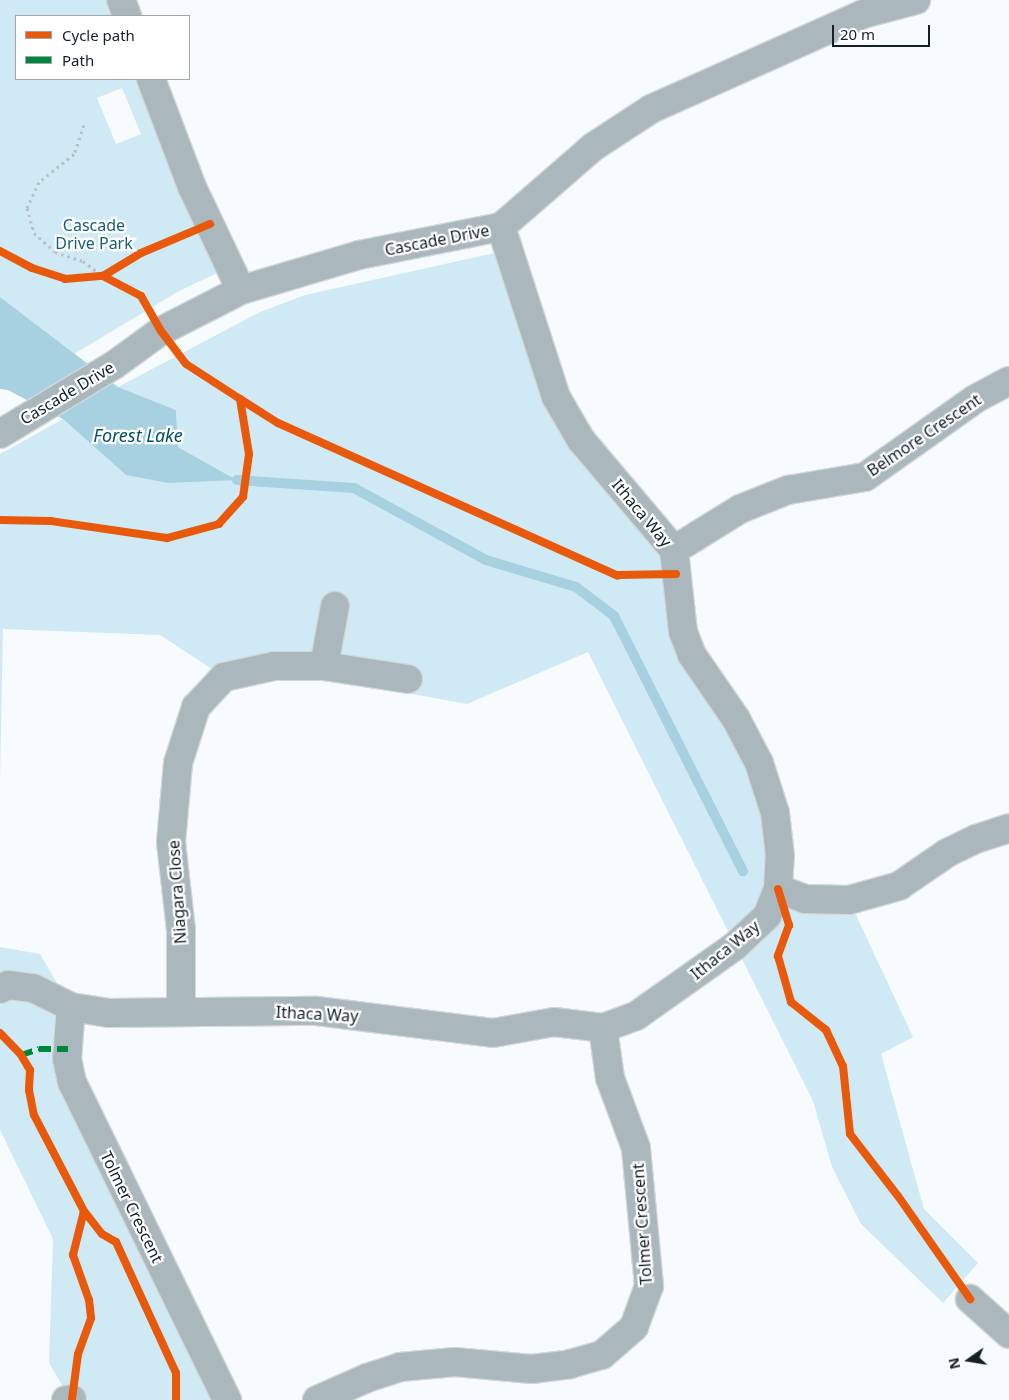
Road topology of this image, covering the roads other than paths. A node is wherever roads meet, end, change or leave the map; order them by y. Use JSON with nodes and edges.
{"nodes":[{"id":1,"x":121,"y":0,"type":"edge"},
{"id":2,"x":916,"y":0,"type":"edge"},
{"id":3,"x":127,"y":15,"type":"edge"},
{"id":4,"x":151,"y":80,"type":"edge"},
{"id":5,"x":501,"y":227,"type":"junction"},
{"id":6,"x":241,"y":290,"type":"junction"},
{"id":7,"x":1009,"y":381,"type":"edge"},
{"id":8,"x":0,"y":434,"type":"edge"},
{"id":9,"x":674,"y":550,"type":"junction"},
{"id":10,"x":335,"y":606,"type":"dead end"},
{"id":11,"x":324,"y":666,"type":"junction"},
{"id":12,"x":408,"y":679,"type":"dead end"},
{"id":13,"x":1009,"y":828,"type":"edge"},
{"id":14,"x":778,"y":889,"type":"junction"},
{"id":15,"x":0,"y":989,"type":"edge"},
{"id":16,"x":71,"y":1007,"type":"junction"},
{"id":17,"x":181,"y":1012,"type":"junction"},
{"id":18,"x":603,"y":1028,"type":"junction"},
{"id":19,"x":970,"y":1299,"type":"dead end"},
{"id":20,"x":1009,"y":1334,"type":"edge"},
{"id":21,"x":227,"y":1400,"type":"edge"},
{"id":22,"x":317,"y":1400,"type":"edge"}],
"edges":[{"from":1,"to":3,"type":"street"},
{"from":2,"to":5,"type":"street","name":"Cascade Drive"},
{"from":4,"to":6,"type":"street"},
{"from":5,"to":6,"type":"street","name":"Cascade Drive"},
{"from":5,"to":9,"type":"street","name":"Ithaca Way"},
{"from":6,"to":8,"type":"street","name":"Cascade Drive"},
{"from":7,"to":9,"type":"street","name":"Belmore Crescent"},
{"from":9,"to":14,"type":"street","name":"Ithaca Way"},
{"from":10,"to":11,"type":"street"},
{"from":11,"to":12,"type":"street","name":"Niagara Close"},
{"from":11,"to":17,"type":"street","name":"Niagara Close"},
{"from":13,"to":14,"type":"street"},
{"from":14,"to":18,"type":"street","name":"Ithaca Way"},
{"from":15,"to":16,"type":"street","name":"Ithaca Way"},
{"from":16,"to":17,"type":"street","name":"Ithaca Way"},
{"from":16,"to":21,"type":"street","name":"Tolmer Crescent"},
{"from":17,"to":18,"type":"street","name":"Ithaca Way"},
{"from":18,"to":22,"type":"street","name":"Tolmer Crescent"},
{"from":19,"to":20,"type":"street"}]}
